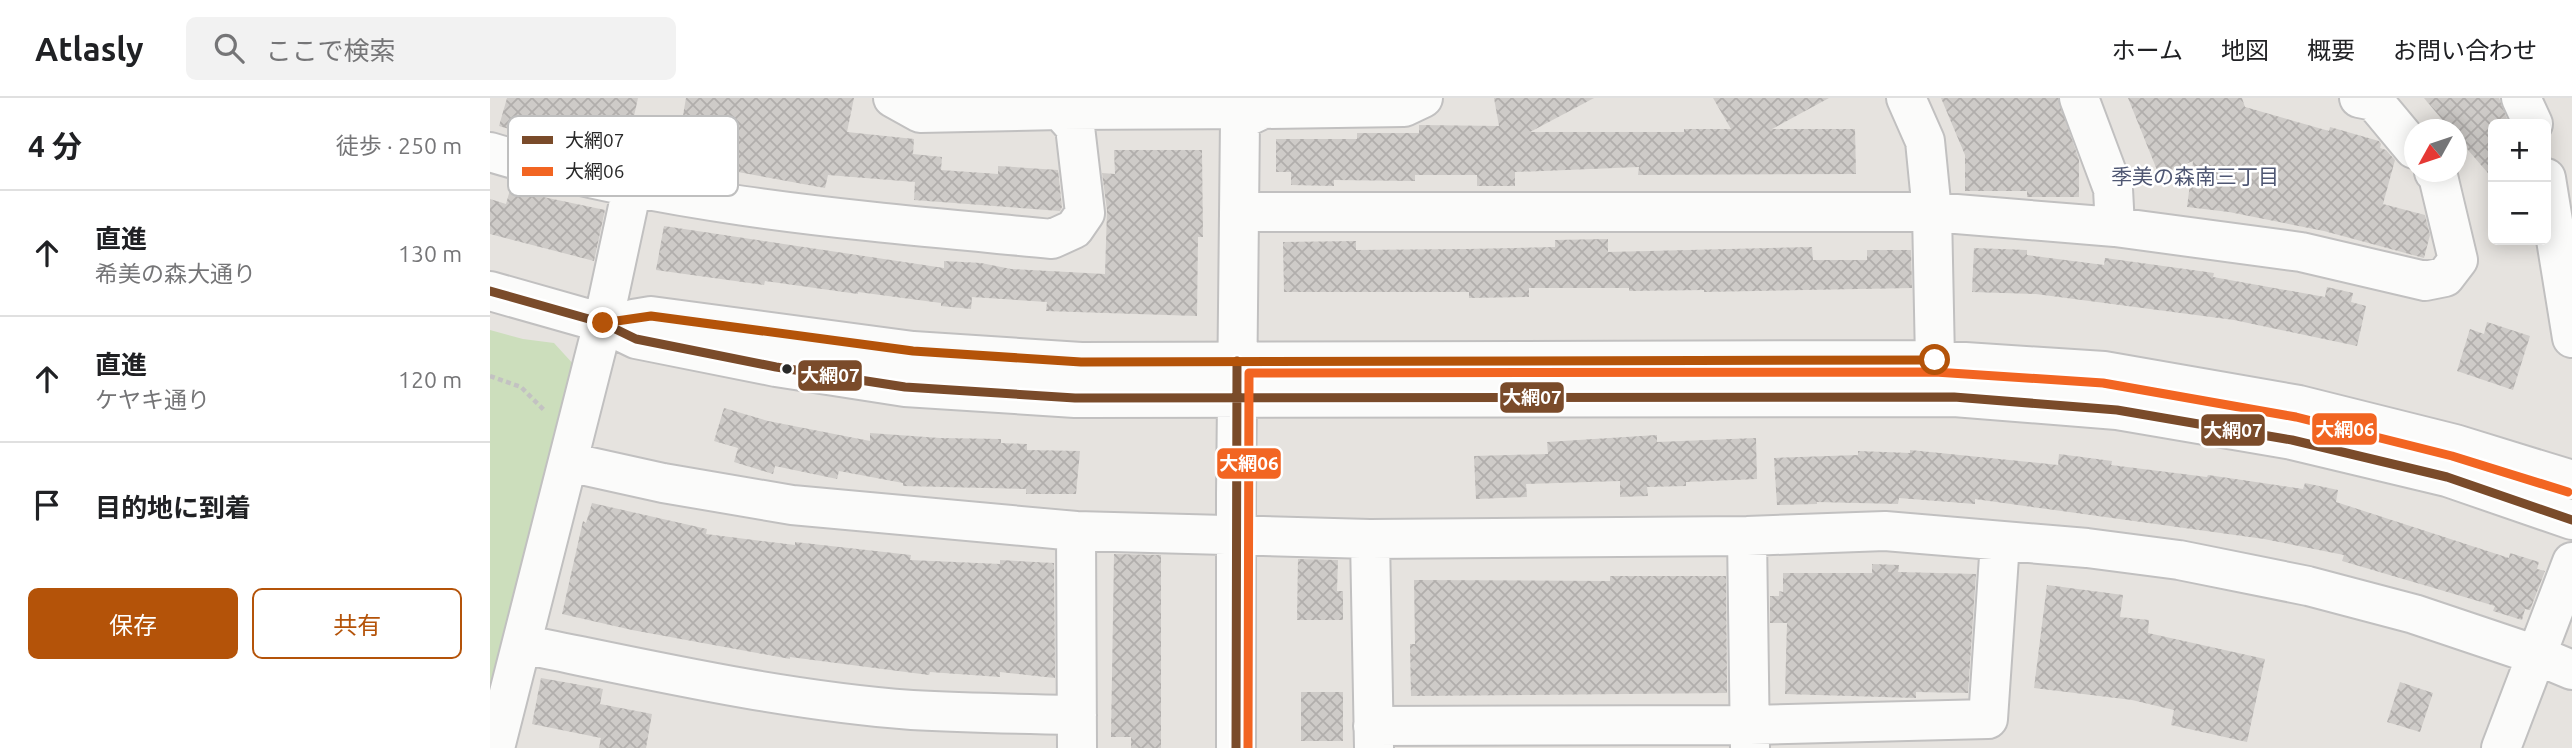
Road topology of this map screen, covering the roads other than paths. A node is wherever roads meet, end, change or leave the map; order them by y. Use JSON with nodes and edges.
{"nodes":[{"id":1,"x":893,"y":98,"type":"edge"},
{"id":2,"x":1423,"y":98,"type":"edge"},
{"id":3,"x":1906,"y":98,"type":"edge"},
{"id":4,"x":2079,"y":98,"type":"edge"},
{"id":5,"x":2359,"y":98,"type":"edge"},
{"id":6,"x":2521,"y":98,"type":"edge"},
{"id":7,"x":1264,"y":109,"type":"junction"},
{"id":8,"x":1060,"y":110,"type":"junction"},
{"id":9,"x":2531,"y":119,"type":"edge"},
{"id":10,"x":2404,"y":137,"type":"edge"},
{"id":11,"x":490,"y":152,"type":"edge"},
{"id":12,"x":508,"y":157,"type":"edge"},
{"id":13,"x":2439,"y":182,"type":"edge"},
{"id":14,"x":2547,"y":182,"type":"edge"},
{"id":15,"x":630,"y":196,"type":"edge"},
{"id":16,"x":685,"y":196,"type":"edge"},
{"id":17,"x":1239,"y":212,"type":"junction"},
{"id":18,"x":1932,"y":212,"type":"junction"},
{"id":19,"x":2115,"y":228,"type":"junction"},
{"id":20,"x":490,"y":291,"type":"edge"},
{"id":21,"x":603,"y":323,"type":"junction"},
{"id":22,"x":2572,"y":338,"type":"edge"},
{"id":23,"x":1935,"y":360,"type":"junction"},
{"id":24,"x":1237,"y":380,"type":"junction"},
{"id":25,"x":568,"y":462,"type":"junction"},
{"id":26,"x":2572,"y":481,"type":"edge"},
{"id":27,"x":2572,"y":520,"type":"edge"},
{"id":28,"x":1076,"y":531,"type":"junction"},
{"id":29,"x":1236,"y":535,"type":"junction"},
{"id":30,"x":1747,"y":536,"type":"junction"},
{"id":31,"x":1370,"y":540,"type":"junction"},
{"id":32,"x":2000,"y":542,"type":"junction"},
{"id":33,"x":2572,"y":562,"type":"edge"},
{"id":34,"x":522,"y":643,"type":"junction"},
{"id":35,"x":2536,"y":655,"type":"junction"},
{"id":36,"x":2572,"y":670,"type":"edge"},
{"id":37,"x":1077,"y":732,"type":"edge"},
{"id":38,"x":1750,"y":736,"type":"edge"},
{"id":39,"x":1374,"y":737,"type":"edge"},
{"id":40,"x":495,"y":748,"type":"edge"},
{"id":41,"x":1237,"y":748,"type":"edge"},
{"id":42,"x":2501,"y":748,"type":"edge"}],
"edges":[{"from":1,"to":8,"type":"street"},
{"from":2,"to":7,"type":"street"},
{"from":3,"to":18,"type":"street"},
{"from":4,"to":19,"type":"street"},
{"from":5,"to":10,"type":"street"},
{"from":6,"to":9,"type":"street"},
{"from":7,"to":8,"type":"street"},
{"from":7,"to":17,"type":"street"},
{"from":8,"to":16,"type":"street"},
{"from":11,"to":12,"type":"street"},
{"from":13,"to":19,"type":"street"},
{"from":14,"to":22,"type":"street"},
{"from":15,"to":21,"type":"street"},
{"from":17,"to":18,"type":"street"},
{"from":17,"to":24,"type":"street"},
{"from":18,"to":19,"type":"street"},
{"from":18,"to":23,"type":"street"},
{"from":20,"to":21,"type":"street"},
{"from":21,"to":24,"type":"street"},
{"from":21,"to":25,"type":"street"},
{"from":23,"to":24,"type":"street"},
{"from":23,"to":26,"type":"street"},
{"from":24,"to":27,"type":"street"},
{"from":24,"to":29,"type":"street"},
{"from":25,"to":28,"type":"street"},
{"from":25,"to":34,"type":"street"},
{"from":28,"to":29,"type":"street"},
{"from":28,"to":37,"type":"street"},
{"from":29,"to":31,"type":"street"},
{"from":29,"to":41,"type":"street"},
{"from":30,"to":31,"type":"street"},
{"from":30,"to":32,"type":"street"},
{"from":30,"to":38,"type":"street"},
{"from":31,"to":39,"type":"street"},
{"from":32,"to":35,"type":"street"},
{"from":32,"to":38,"type":"street"},
{"from":33,"to":35,"type":"street"},
{"from":34,"to":37,"type":"street"},
{"from":34,"to":40,"type":"street"},
{"from":35,"to":36,"type":"street"},
{"from":35,"to":42,"type":"street"},
{"from":38,"to":39,"type":"street"}]}
